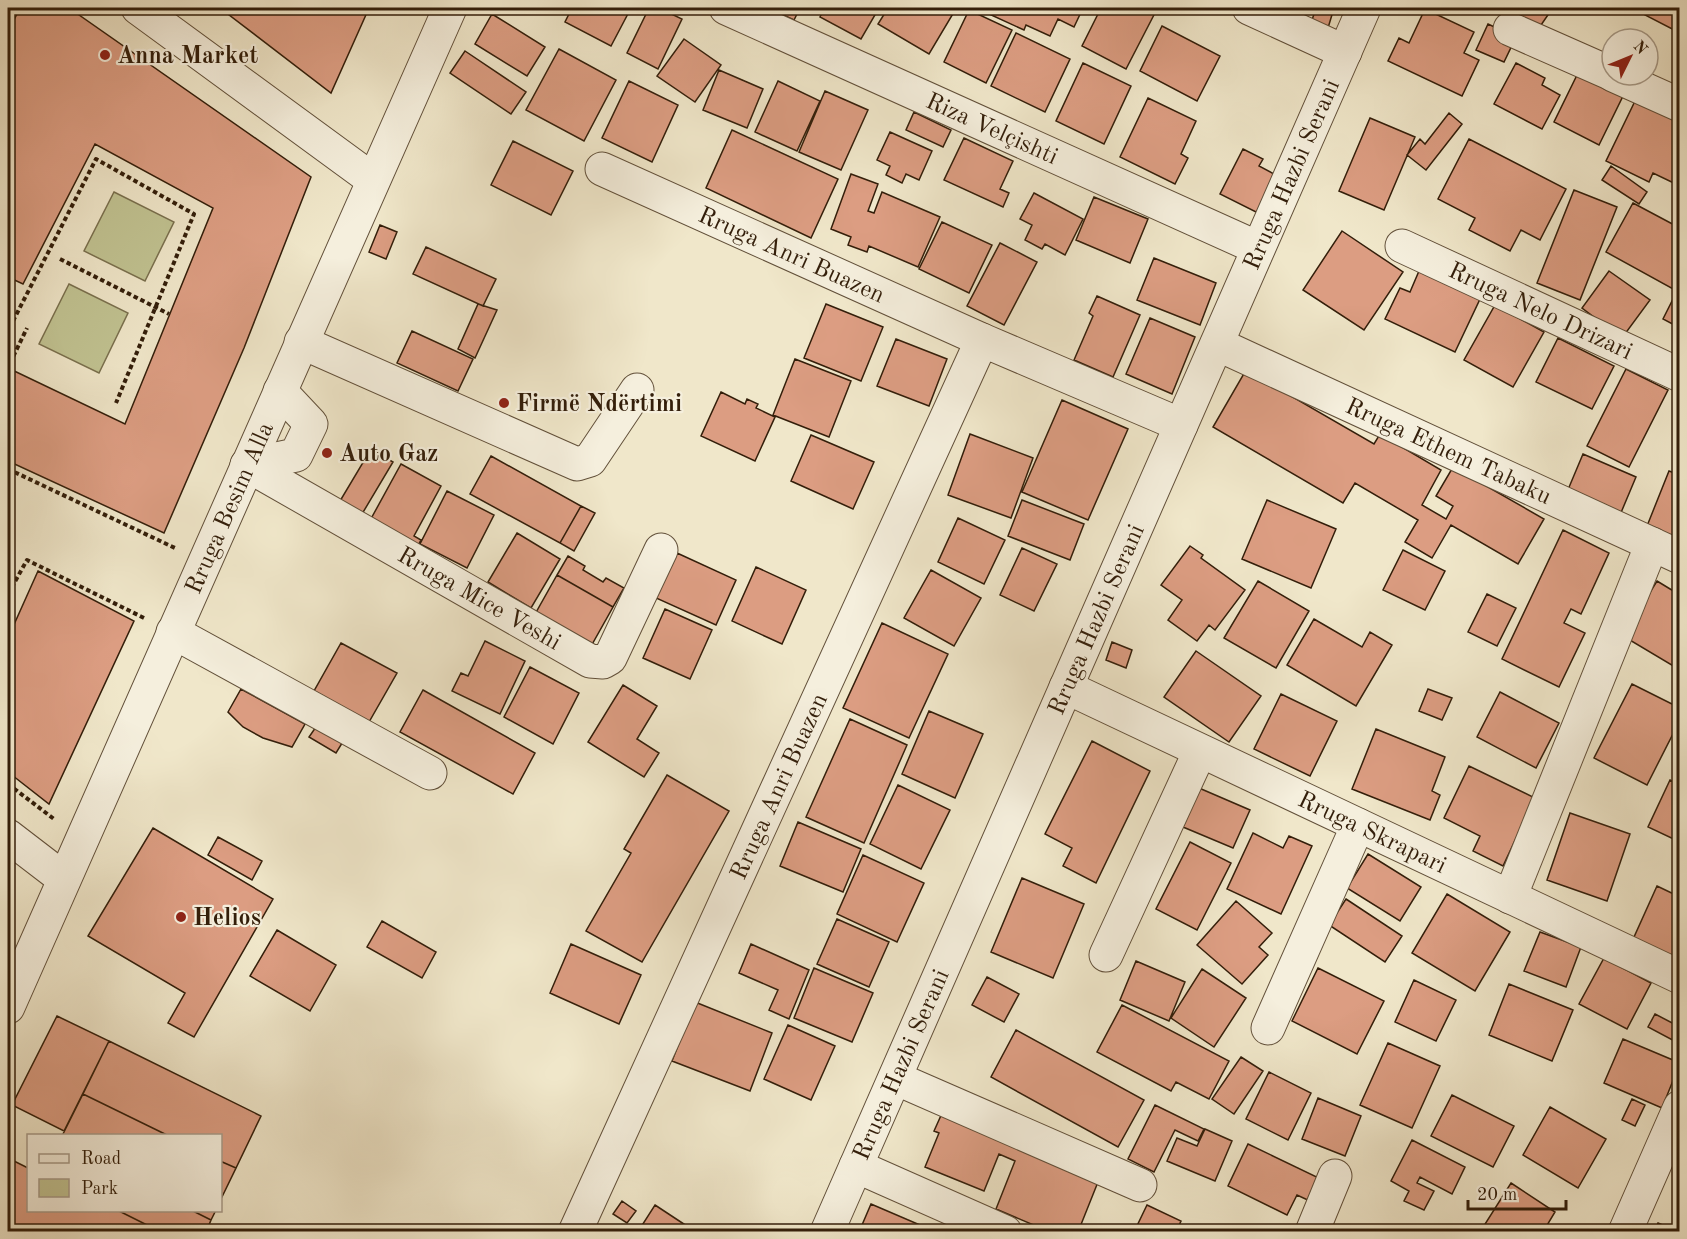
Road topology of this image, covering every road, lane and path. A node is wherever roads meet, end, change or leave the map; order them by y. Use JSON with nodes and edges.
{"nodes":[{"id":1,"x":138,"y":8,"type":"edge"},
{"id":2,"x":450,"y":8,"type":"edge"},
{"id":3,"x":726,"y":8,"type":"edge"},
{"id":4,"x":1249,"y":8,"type":"edge"},
{"id":5,"x":1364,"y":8,"type":"edge"},
{"id":6,"x":1510,"y":28,"type":"dead end"},
{"id":7,"x":1345,"y":52,"type":"junction"},
{"id":8,"x":1600,"y":69,"type":"edge"},
{"id":9,"x":1640,"y":87,"type":"edge"},
{"id":10,"x":1680,"y":105,"type":"edge"},
{"id":11,"x":602,"y":169,"type":"dead end"},
{"id":12,"x":373,"y":180,"type":"junction"},
{"id":13,"x":1402,"y":246,"type":"dead end"},
{"id":14,"x":1258,"y":248,"type":"junction"},
{"id":15,"x":60,"y":259,"type":"dead end"},
{"id":16,"x":155,"y":306,"type":"junction"},
{"id":17,"x":170,"y":314,"type":"dead end"},
{"id":18,"x":13,"y":321,"type":"dead end"},
{"id":19,"x":27,"y":328,"type":"dead end"},
{"id":20,"x":982,"y":339,"type":"junction"},
{"id":21,"x":301,"y":342,"type":"junction"},
{"id":22,"x":1217,"y":344,"type":"junction"},
{"id":23,"x":8,"y":357,"type":"edge"},
{"id":24,"x":1680,"y":375,"type":"edge"},
{"id":25,"x":637,"y":390,"type":"dead end"},
{"id":26,"x":116,"y":403,"type":"dead end"},
{"id":27,"x":1181,"y":425,"type":"junction"},
{"id":28,"x":247,"y":465,"type":"junction"},
{"id":29,"x":8,"y":469,"type":"edge"},
{"id":30,"x":661,"y":550,"type":"dead end"},
{"id":31,"x":1666,"y":551,"type":"edge"},
{"id":32,"x":204,"y":561,"type":"junction"},
{"id":33,"x":8,"y":594,"type":"edge"},
{"id":34,"x":141,"y":629,"type":"dead end"},
{"id":35,"x":173,"y":632,"type":"junction"},
{"id":36,"x":1066,"y":687,"type":"junction"},
{"id":37,"x":1200,"y":750,"type":"junction"},
{"id":38,"x":430,"y":772,"type":"dead end"},
{"id":39,"x":8,"y":784,"type":"edge"},
{"id":40,"x":60,"y":809,"type":"dead end"},
{"id":41,"x":1358,"y":825,"type":"junction"},
{"id":42,"x":8,"y":836,"type":"edge"},
{"id":43,"x":64,"y":879,"type":"junction"},
{"id":44,"x":1510,"y":897,"type":"junction"},
{"id":45,"x":1106,"y":955,"type":"dead end"},
{"id":46,"x":1680,"y":977,"type":"edge"},
{"id":47,"x":8,"y":1007,"type":"edge"},
{"id":48,"x":1268,"y":1028,"type":"dead end"},
{"id":49,"x":895,"y":1078,"type":"junction"},
{"id":50,"x":1680,"y":1107,"type":"edge"},
{"id":51,"x":856,"y":1166,"type":"junction"},
{"id":52,"x":1335,"y":1176,"type":"dead end"},
{"id":53,"x":1140,"y":1185,"type":"dead end"},
{"id":54,"x":575,"y":1232,"type":"edge"},
{"id":55,"x":828,"y":1232,"type":"edge"},
{"id":56,"x":1005,"y":1232,"type":"edge"},
{"id":57,"x":1312,"y":1232,"type":"edge"},
{"id":58,"x":1625,"y":1232,"type":"edge"}],
"edges":[{"from":1,"to":12,"type":"street"},
{"from":2,"to":12,"type":"street","name":"Rruga Besim Alla"},
{"from":3,"to":14,"type":"street","name":"Riza Velçishti"},
{"from":4,"to":7,"type":"street"},
{"from":5,"to":7,"type":"street","name":"Rruga Hazbi Serani"},
{"from":6,"to":8,"type":"street"},
{"from":7,"to":14,"type":"street","name":"Rruga Hazbi Serani"},
{"from":9,"to":10,"type":"street"},
{"from":11,"to":20,"type":"street","name":"Rruga Anri Buazen"},
{"from":12,"to":21,"type":"street","name":"Rruga Besim Alla"},
{"from":13,"to":24,"type":"street","name":"Rruga Nelo Drizari"},
{"from":14,"to":22,"type":"street","name":"Rruga Hazbi Serani"},
{"from":15,"to":16,"type":"path"},
{"from":16,"to":17,"type":"path"},
{"from":16,"to":18,"type":"path"},
{"from":16,"to":26,"type":"path"},
{"from":19,"to":23,"type":"path"},
{"from":20,"to":27,"type":"street","name":"Rruga Anri Buazen"},
{"from":20,"to":54,"type":"street","name":"Rruga Anri Buazen"},
{"from":21,"to":25,"type":"street"},
{"from":21,"to":28,"type":"street","name":"Rruga Besim Alla"},
{"from":22,"to":27,"type":"street","name":"Rruga Hazbi Serani"},
{"from":22,"to":31,"type":"street","name":"Rruga Ethem Tabaku"},
{"from":27,"to":36,"type":"street","name":"Rruga Hazbi Serani"},
{"from":28,"to":30,"type":"street","name":"Rruga Mice Veshi"},
{"from":28,"to":32,"type":"street","name":"Rruga Besim Alla"},
{"from":29,"to":32,"type":"path"},
{"from":31,"to":44,"type":"street"},
{"from":32,"to":35,"type":"street","name":"Rruga Besim Alla"},
{"from":33,"to":34,"type":"path"},
{"from":35,"to":38,"type":"street"},
{"from":35,"to":43,"type":"street","name":"Rruga Besim Alla"},
{"from":36,"to":37,"type":"street","name":"Rruga Skrapari"},
{"from":36,"to":49,"type":"street","name":"Rruga Hazbi Serani"},
{"from":37,"to":41,"type":"street","name":"Rruga Skrapari"},
{"from":37,"to":45,"type":"street"},
{"from":39,"to":40,"type":"path"},
{"from":41,"to":44,"type":"street","name":"Rruga Skrapari"},
{"from":41,"to":48,"type":"street"},
{"from":42,"to":43,"type":"street"},
{"from":43,"to":47,"type":"street","name":"Rruga Besim Alla"},
{"from":44,"to":46,"type":"street","name":"Rruga Skrapari"},
{"from":49,"to":51,"type":"street","name":"Rruga Hazbi Serani"},
{"from":49,"to":53,"type":"street"},
{"from":50,"to":58,"type":"street"},
{"from":51,"to":55,"type":"street","name":"Rruga Hazbi Serani"},
{"from":51,"to":56,"type":"street"},
{"from":52,"to":57,"type":"street"}]}
